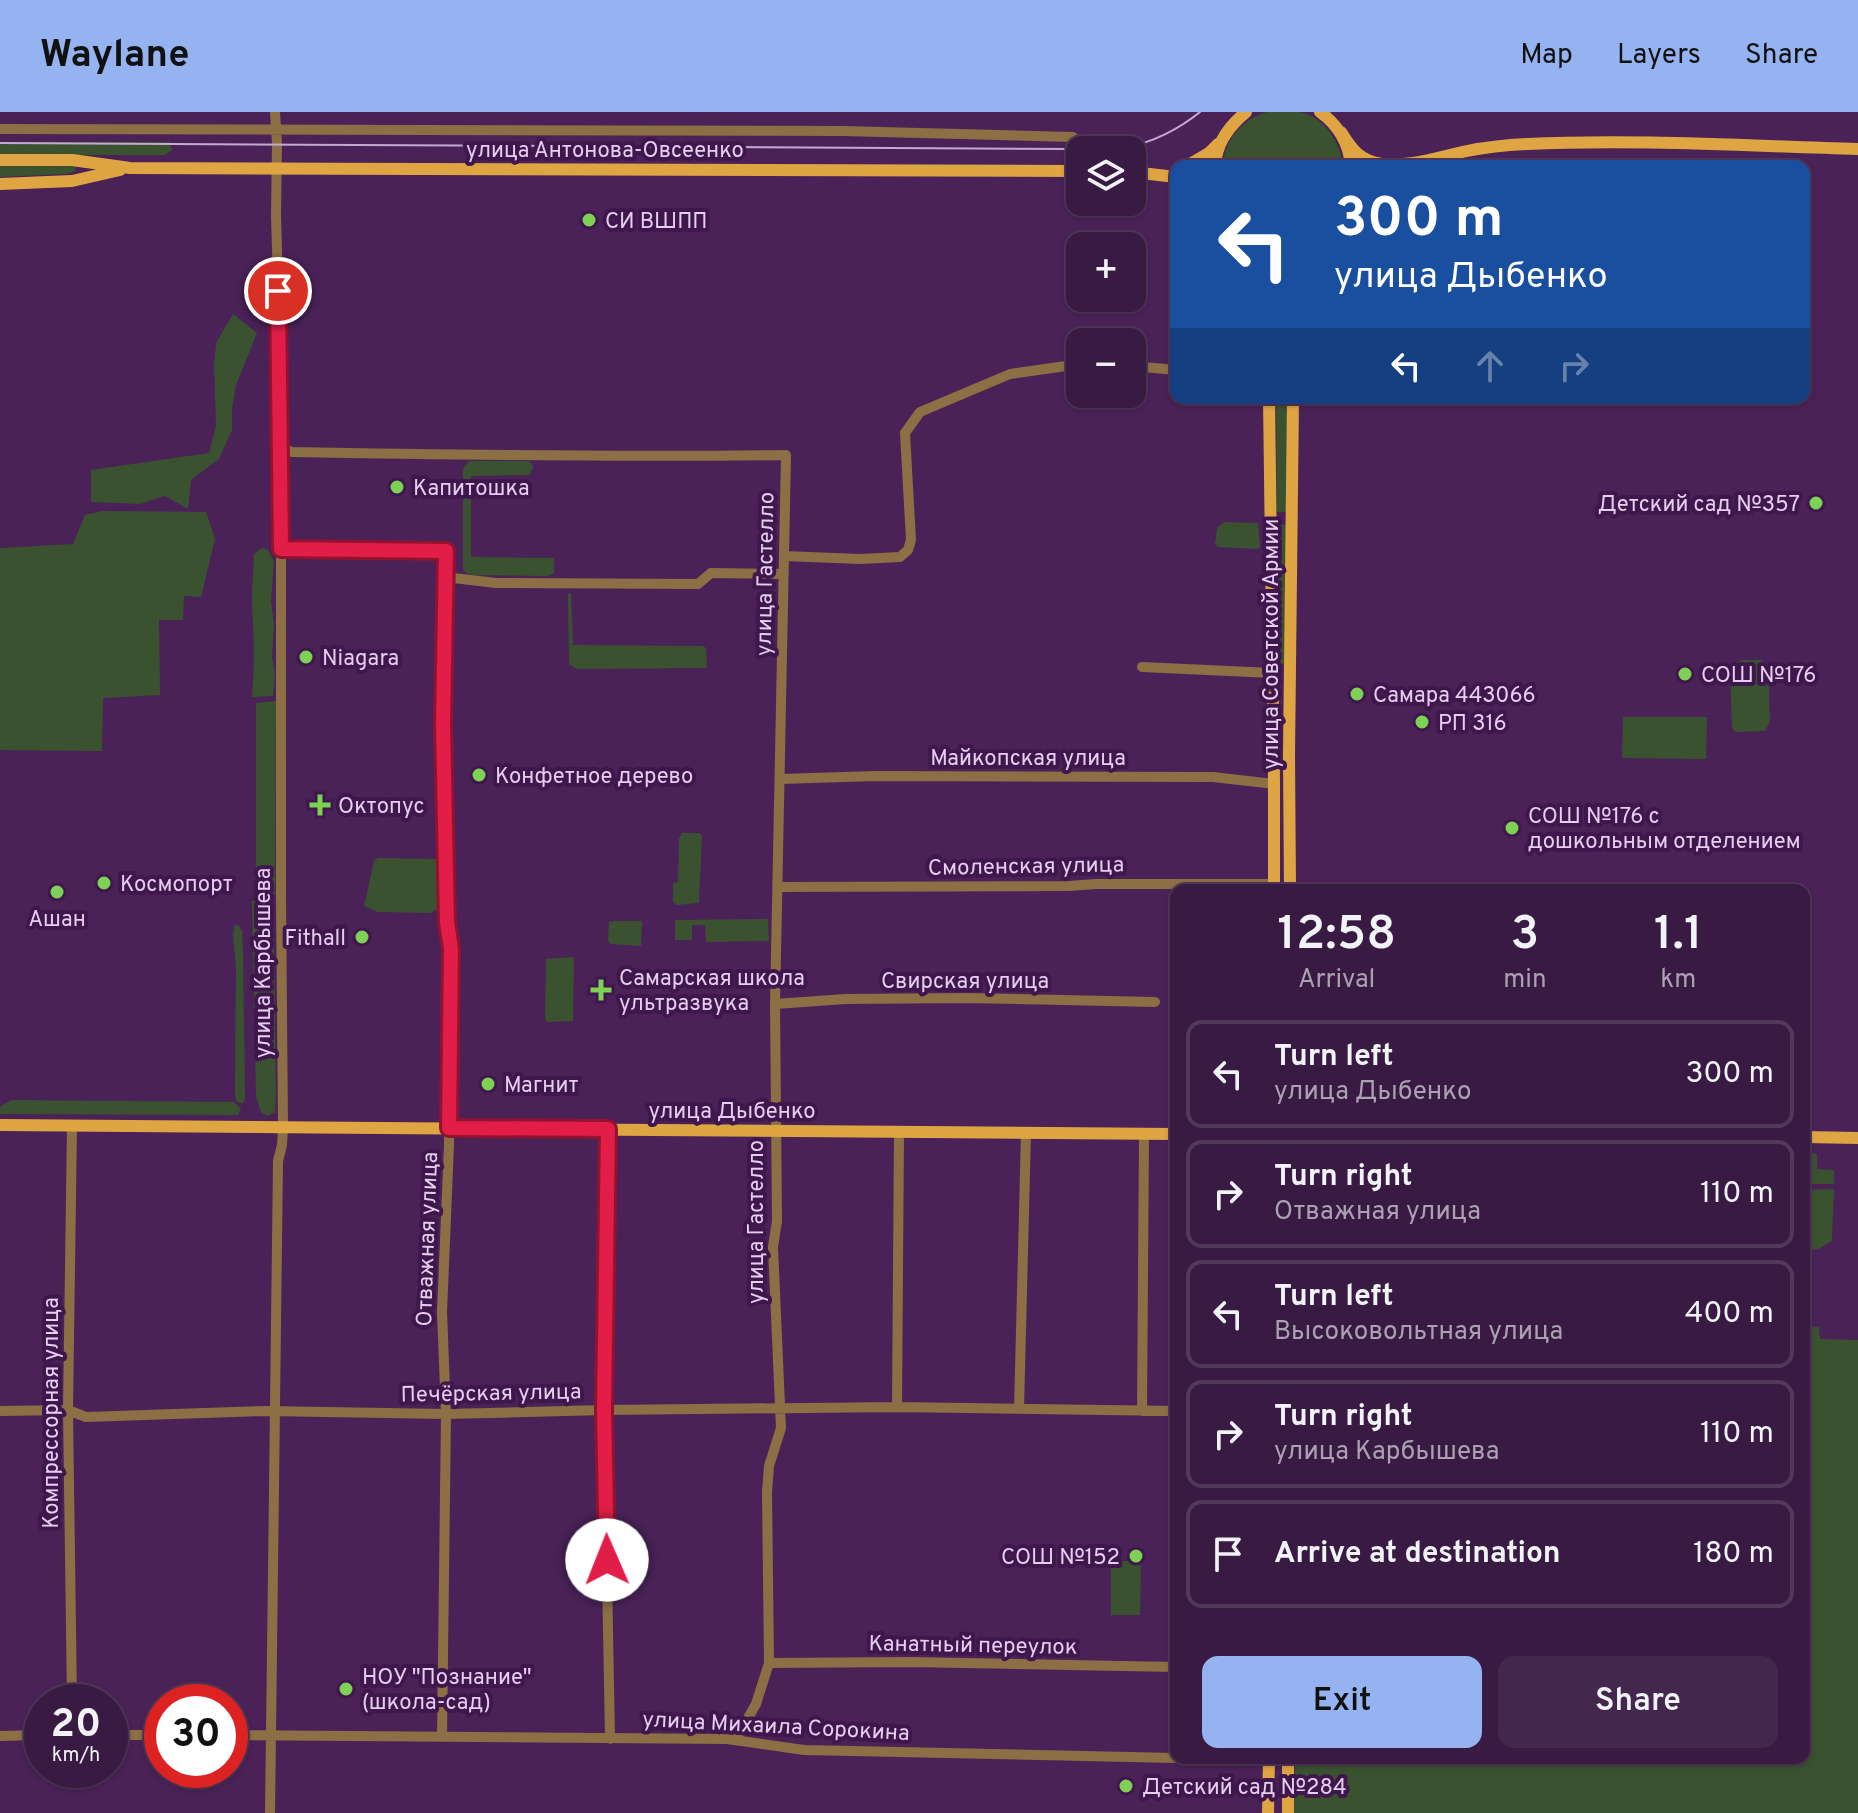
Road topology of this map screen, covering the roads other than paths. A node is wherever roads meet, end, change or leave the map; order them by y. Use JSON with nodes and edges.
{"nodes":[{"id":1,"x":275,"y":112,"type":"edge"},
{"id":2,"x":1246,"y":112,"type":"edge"},
{"id":3,"x":1320,"y":112,"type":"edge"},
{"id":4,"x":1232,"y":118,"type":"edge"},
{"id":5,"x":0,"y":129,"type":"edge"},
{"id":6,"x":275,"y":130,"type":"junction"},
{"id":7,"x":1341,"y":132,"type":"junction"},
{"id":8,"x":1066,"y":137,"type":"edge"},
{"id":9,"x":1220,"y":142,"type":"junction"},
{"id":10,"x":1858,"y":149,"type":"edge"},
{"id":11,"x":0,"y":160,"type":"edge"},
{"id":12,"x":1197,"y":160,"type":"edge"},
{"id":13,"x":1216,"y":160,"type":"edge"},
{"id":14,"x":1350,"y":160,"type":"edge"},
{"id":15,"x":1366,"y":160,"type":"edge"},
{"id":16,"x":1427,"y":160,"type":"edge"},
{"id":17,"x":130,"y":168,"type":"junction"},
{"id":18,"x":276,"y":168,"type":"junction"},
{"id":19,"x":1170,"y":169,"type":"edge"},
{"id":20,"x":1066,"y":171,"type":"edge"},
{"id":21,"x":1146,"y":171,"type":"edge"},
{"id":22,"x":1146,"y":174,"type":"edge"},
{"id":23,"x":1170,"y":176,"type":"edge"},
{"id":24,"x":0,"y":184,"type":"edge"},
{"id":25,"x":1066,"y":366,"type":"edge"},
{"id":26,"x":1146,"y":367,"type":"edge"},
{"id":27,"x":1170,"y":369,"type":"edge"},
{"id":28,"x":1269,"y":404,"type":"edge"},
{"id":29,"x":1293,"y":404,"type":"edge"},
{"id":30,"x":280,"y":447,"type":"junction"},
{"id":31,"x":1291,"y":518,"type":"junction"},
{"id":32,"x":1271,"y":519,"type":"junction"},
{"id":33,"x":281,"y":549,"type":"junction"},
{"id":34,"x":784,"y":556,"type":"junction"},
{"id":35,"x":784,"y":574,"type":"junction"},
{"id":36,"x":445,"y":577,"type":"junction"},
{"id":37,"x":1142,"y":667,"type":"dead end"},
{"id":38,"x":1290,"y":671,"type":"junction"},
{"id":39,"x":1273,"y":673,"type":"junction"},
{"id":40,"x":780,"y":779,"type":"junction"},
{"id":41,"x":1274,"y":784,"type":"junction"},
{"id":42,"x":1274,"y":884,"type":"edge"},
{"id":43,"x":1290,"y":884,"type":"edge"},
{"id":44,"x":1170,"y":885,"type":"edge"},
{"id":45,"x":778,"y":887,"type":"junction"},
{"id":46,"x":1155,"y":1002,"type":"dead end"},
{"id":47,"x":775,"y":1004,"type":"junction"},
{"id":48,"x":0,"y":1125,"type":"edge"},
{"id":49,"x":72,"y":1125,"type":"junction"},
{"id":50,"x":283,"y":1127,"type":"junction"},
{"id":51,"x":449,"y":1128,"type":"junction"},
{"id":52,"x":608,"y":1129,"type":"junction"},
{"id":53,"x":775,"y":1131,"type":"junction"},
{"id":54,"x":899,"y":1132,"type":"junction"},
{"id":55,"x":1026,"y":1133,"type":"junction"},
{"id":56,"x":1144,"y":1134,"type":"junction"},
{"id":57,"x":1170,"y":1134,"type":"edge"},
{"id":58,"x":1810,"y":1137,"type":"edge"},
{"id":59,"x":1858,"y":1138,"type":"edge"},
{"id":60,"x":897,"y":1407,"type":"junction"},
{"id":61,"x":1019,"y":1409,"type":"junction"},
{"id":62,"x":68,"y":1410,"type":"junction"},
{"id":63,"x":604,"y":1410,"type":"junction"},
{"id":64,"x":780,"y":1410,"type":"junction"},
{"id":65,"x":0,"y":1411,"type":"edge"},
{"id":66,"x":1142,"y":1411,"type":"junction"},
{"id":67,"x":1170,"y":1411,"type":"edge"},
{"id":68,"x":274,"y":1412,"type":"junction"},
{"id":69,"x":446,"y":1414,"type":"junction"},
{"id":70,"x":769,"y":1663,"type":"junction"},
{"id":71,"x":1170,"y":1667,"type":"edge"},
{"id":72,"x":72,"y":1684,"type":"edge"},
{"id":73,"x":24,"y":1735,"type":"edge"},
{"id":74,"x":248,"y":1735,"type":"edge"},
{"id":75,"x":270,"y":1735,"type":"junction"},
{"id":76,"x":0,"y":1736,"type":"edge"},
{"id":77,"x":442,"y":1737,"type":"junction"},
{"id":78,"x":610,"y":1739,"type":"junction"},
{"id":79,"x":736,"y":1739,"type":"junction"},
{"id":80,"x":1170,"y":1758,"type":"edge"},
{"id":81,"x":1269,"y":1764,"type":"edge"},
{"id":82,"x":1288,"y":1764,"type":"edge"},
{"id":83,"x":270,"y":1813,"type":"edge"},
{"id":84,"x":1268,"y":1813,"type":"edge"},
{"id":85,"x":1288,"y":1813,"type":"edge"}],
"edges":[{"from":1,"to":6,"type":"street","name":"улица Карбышева"},
{"from":2,"to":4,"type":"main road"},
{"from":3,"to":7,"type":"main road"},
{"from":4,"to":9,"type":"main road"},
{"from":5,"to":6,"type":"street"},
{"from":6,"to":8,"type":"street"},
{"from":6,"to":18,"type":"street","name":"улица Карбышева"},
{"from":7,"to":14,"type":"main road"},
{"from":7,"to":15,"type":"main road"},
{"from":9,"to":12,"type":"main road"},
{"from":9,"to":13,"type":"main road"},
{"from":10,"to":16,"type":"main road"},
{"from":11,"to":17,"type":"main road","name":"улица Антонова-Овсеенко"},
{"from":17,"to":18,"type":"main road","name":"улица Антонова-Овсеенко"},
{"from":17,"to":24,"type":"main road","name":"улица Антонова-Овсеенко"},
{"from":18,"to":20,"type":"main road","name":"улица Антонова-Овсеенко"},
{"from":18,"to":30,"type":"street","name":"улица Карбышева"},
{"from":19,"to":21,"type":"main road"},
{"from":22,"to":23,"type":"main road"},
{"from":25,"to":34,"type":"street"},
{"from":26,"to":27,"type":"street"},
{"from":28,"to":32,"type":"main road","name":"улица Советской Армии"},
{"from":29,"to":31,"type":"main road","name":"улица Советской Армии"},
{"from":30,"to":33,"type":"street","name":"улица Карбышева"},
{"from":30,"to":34,"type":"street","name":"улица Гастелло"},
{"from":31,"to":32,"type":"main road"},
{"from":31,"to":38,"type":"main road","name":"улица Советской Армии"},
{"from":32,"to":39,"type":"main road","name":"улица Советской Армии"},
{"from":33,"to":36,"type":"street","name":"Отважная улица"},
{"from":33,"to":50,"type":"street","name":"улица Карбышева"},
{"from":34,"to":35,"type":"street","name":"улица Гастелло"},
{"from":35,"to":36,"type":"street"},
{"from":35,"to":40,"type":"street","name":"улица Гастелло"},
{"from":36,"to":51,"type":"street","name":"Отважная улица"},
{"from":37,"to":39,"type":"street"},
{"from":38,"to":39,"type":"main road"},
{"from":38,"to":43,"type":"main road","name":"улица Советской Армии"},
{"from":39,"to":41,"type":"main road","name":"улица Советской Армии"},
{"from":40,"to":41,"type":"street","name":"Майкопская улица"},
{"from":40,"to":45,"type":"street","name":"улица Гастелло"},
{"from":41,"to":42,"type":"main road","name":"улица Советской Армии"},
{"from":44,"to":45,"type":"street","name":"Смоленская улица"},
{"from":45,"to":47,"type":"street","name":"улица Гастелло"},
{"from":46,"to":47,"type":"street","name":"Свирская улица"},
{"from":47,"to":53,"type":"street","name":"улица Гастелло"},
{"from":48,"to":49,"type":"main road","name":"улица Дыбенко"},
{"from":49,"to":50,"type":"main road","name":"улица Дыбенко"},
{"from":49,"to":62,"type":"street","name":"Компрессорная улица"},
{"from":50,"to":51,"type":"main road","name":"улица Дыбенко"},
{"from":50,"to":68,"type":"street","name":"улица Карбышева"},
{"from":51,"to":52,"type":"main road","name":"улица Дыбенко"},
{"from":51,"to":69,"type":"street","name":"Отважная улица"},
{"from":52,"to":53,"type":"main road","name":"улица Дыбенко"},
{"from":52,"to":63,"type":"street"},
{"from":53,"to":54,"type":"main road","name":"улица Дыбенко"},
{"from":53,"to":64,"type":"street","name":"улица Гастелло"},
{"from":54,"to":55,"type":"main road","name":"улица Дыбенко"},
{"from":54,"to":60,"type":"street"},
{"from":55,"to":56,"type":"main road","name":"улица Дыбенко"},
{"from":55,"to":61,"type":"street"},
{"from":56,"to":57,"type":"main road","name":"улица Дыбенко"},
{"from":56,"to":66,"type":"street"},
{"from":58,"to":59,"type":"main road"},
{"from":60,"to":61,"type":"street","name":"Печёрская улица"},
{"from":60,"to":64,"type":"street","name":"Печёрская улица"},
{"from":61,"to":66,"type":"street","name":"Печёрская улица"},
{"from":62,"to":65,"type":"street","name":"Печёрская улица"},
{"from":62,"to":68,"type":"street","name":"Печёрская улица"},
{"from":62,"to":72,"type":"street","name":"Компрессорная улица"},
{"from":63,"to":64,"type":"street","name":"Печёрская улица"},
{"from":63,"to":69,"type":"street","name":"Печёрская улица"},
{"from":63,"to":78,"type":"street"},
{"from":64,"to":70,"type":"street","name":"улица Гастелло"},
{"from":66,"to":67,"type":"street","name":"Печёрская улица"},
{"from":68,"to":69,"type":"street","name":"Печёрская улица"},
{"from":68,"to":75,"type":"street","name":"улица Карбышева"},
{"from":69,"to":77,"type":"street","name":"Отважная улица"},
{"from":70,"to":71,"type":"street","name":"Канатный переулок"},
{"from":70,"to":79,"type":"street","name":"улица Гастелло"},
{"from":73,"to":76,"type":"street"},
{"from":74,"to":75,"type":"street","name":"улица Михаила Сорокина"},
{"from":75,"to":77,"type":"street","name":"улица Михаила Сорокина"},
{"from":75,"to":83,"type":"street","name":"улица Карбышева"},
{"from":77,"to":78,"type":"street","name":"улица Михаила Сорокина"},
{"from":78,"to":79,"type":"street","name":"улица Михаила Сорокина"},
{"from":79,"to":80,"type":"street","name":"улица Михаила Сорокина"},
{"from":81,"to":84,"type":"main road"},
{"from":82,"to":85,"type":"main road"}]}
